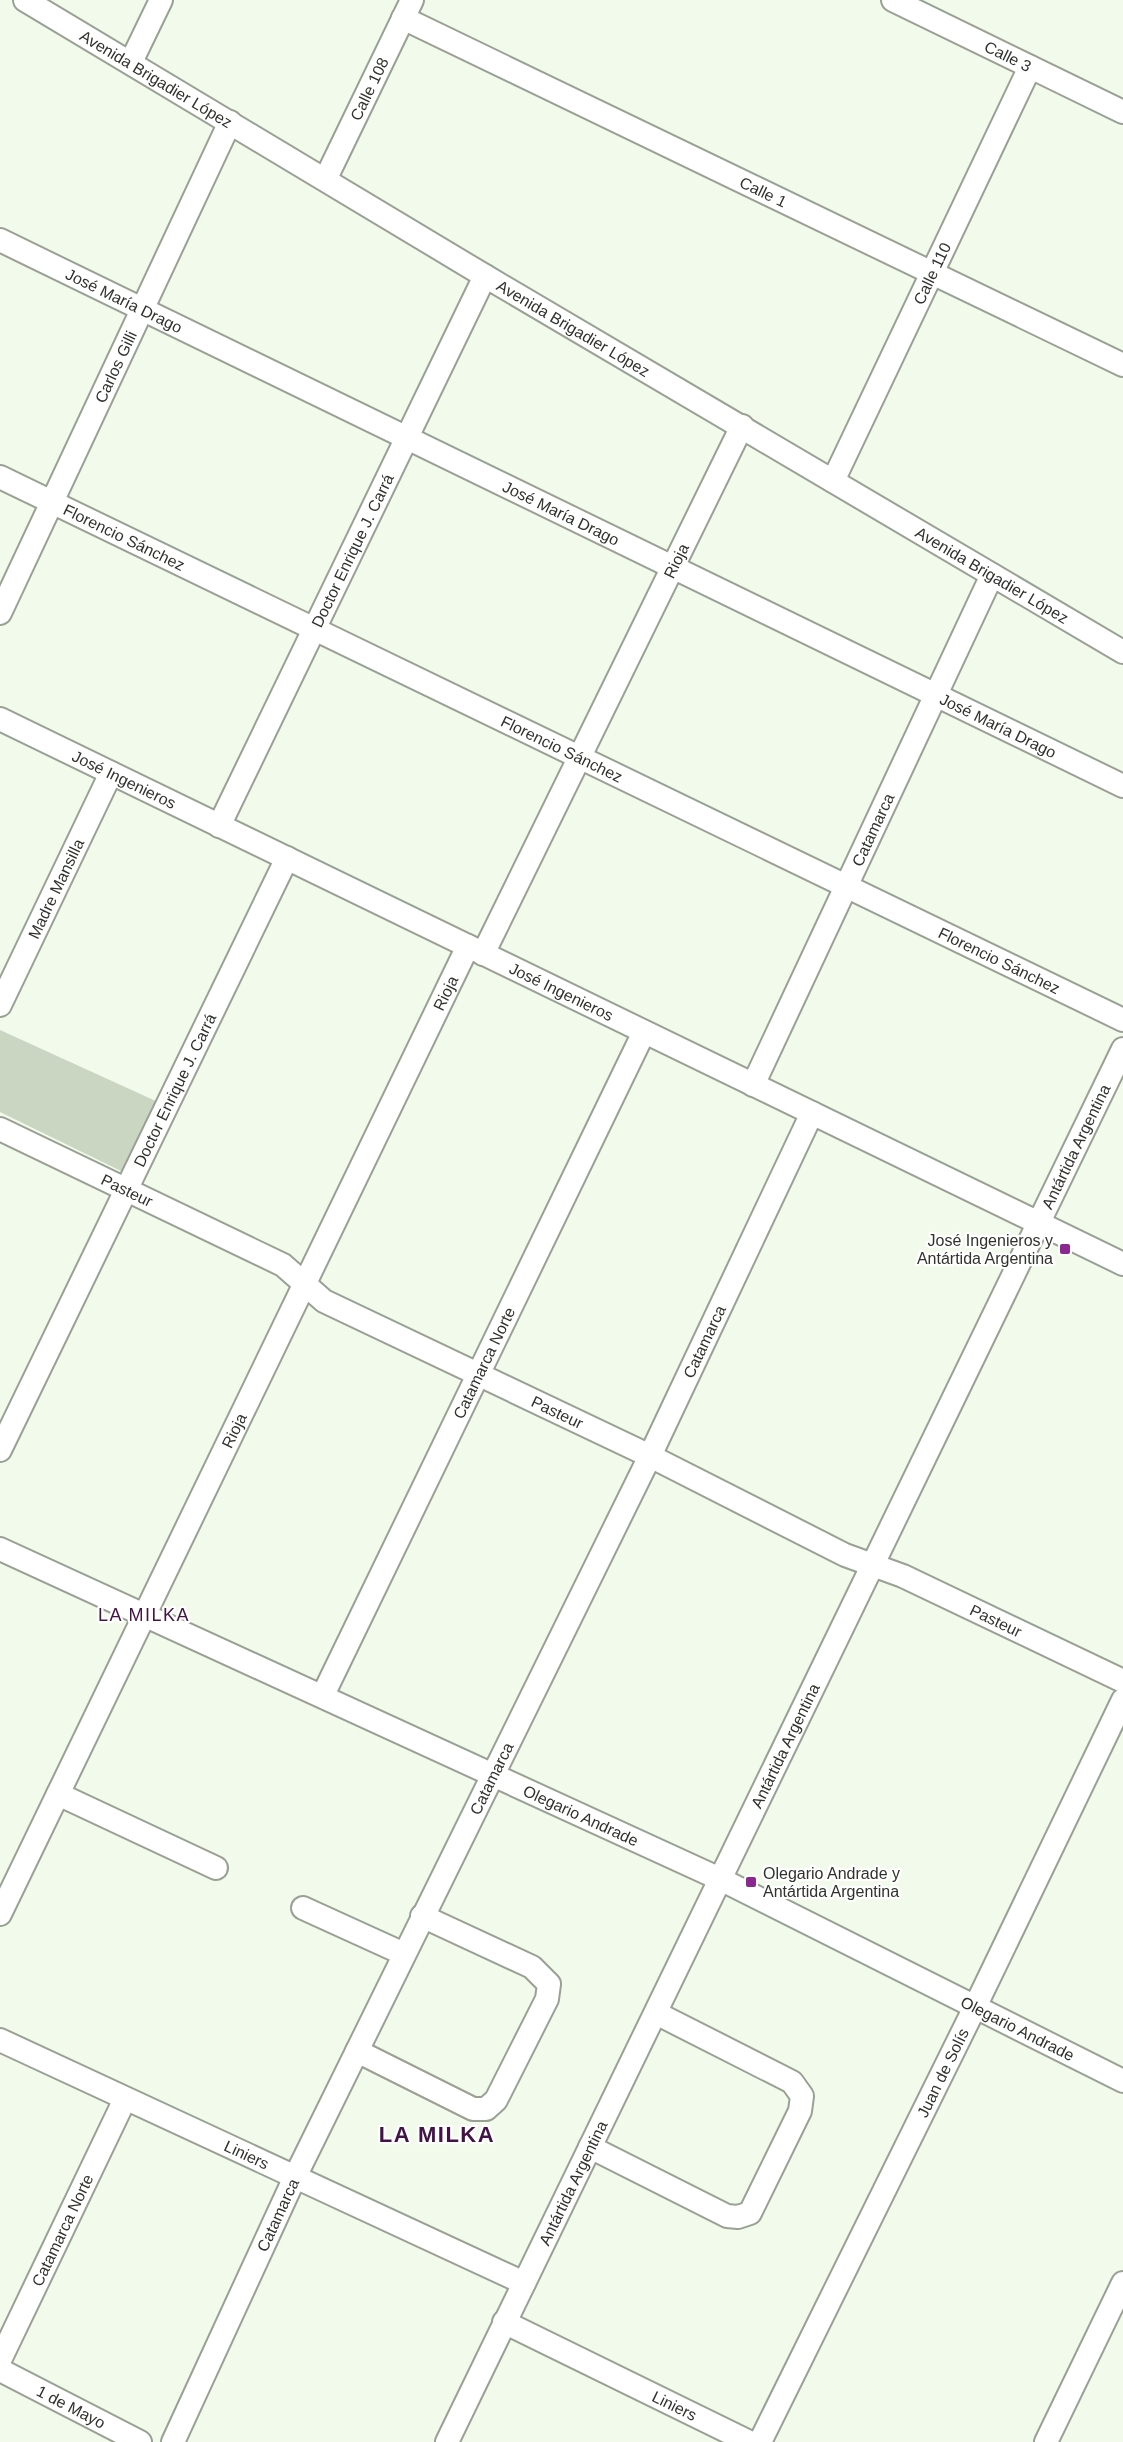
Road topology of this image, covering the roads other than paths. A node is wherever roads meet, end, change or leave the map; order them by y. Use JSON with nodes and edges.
{"nodes":[{"id":1,"x":25,"y":0,"type":"edge"},
{"id":2,"x":161,"y":0,"type":"edge"},
{"id":3,"x":893,"y":0,"type":"edge"},
{"id":4,"x":408,"y":9,"type":"edge"},
{"id":5,"x":131,"y":62,"type":"junction"},
{"id":6,"x":1030,"y":68,"type":"junction"},
{"id":7,"x":1123,"y":112,"type":"edge"},
{"id":8,"x":230,"y":122,"type":"junction"},
{"id":9,"x":326,"y":178,"type":"junction"},
{"id":10,"x":0,"y":240,"type":"edge"},
{"id":11,"x":932,"y":273,"type":"junction"},
{"id":12,"x":484,"y":276,"type":"junction"},
{"id":13,"x":143,"y":310,"type":"junction"},
{"id":14,"x":1123,"y":365,"type":"edge"},
{"id":15,"x":742,"y":426,"type":"junction"},
{"id":16,"x":407,"y":438,"type":"junction"},
{"id":17,"x":0,"y":477,"type":"edge"},
{"id":18,"x":833,"y":481,"type":"junction"},
{"id":19,"x":52,"y":503,"type":"junction"},
{"id":20,"x":673,"y":567,"type":"junction"},
{"id":21,"x":992,"y":575,"type":"junction"},
{"id":22,"x":0,"y":613,"type":"edge"},
{"id":23,"x":314,"y":629,"type":"junction"},
{"id":24,"x":1123,"y":652,"type":"edge"},
{"id":25,"x":935,"y":694,"type":"junction"},
{"id":26,"x":0,"y":719,"type":"edge"},
{"id":27,"x":579,"y":757,"type":"junction"},
{"id":28,"x":111,"y":773,"type":"junction"},
{"id":29,"x":1123,"y":786,"type":"edge"},
{"id":30,"x":219,"y":826,"type":"junction"},
{"id":31,"x":287,"y":858,"type":"junction"},
{"id":32,"x":845,"y":886,"type":"junction"},
{"id":33,"x":475,"y":950,"type":"junction"},
{"id":34,"x":0,"y":1005,"type":"edge"},
{"id":35,"x":1123,"y":1020,"type":"edge"},
{"id":36,"x":644,"y":1032,"type":"junction"},
{"id":37,"x":1123,"y":1049,"type":"edge"},
{"id":38,"x":753,"y":1084,"type":"junction"},
{"id":39,"x":812,"y":1113,"type":"junction"},
{"id":40,"x":0,"y":1129,"type":"edge"},
{"id":41,"x":127,"y":1190,"type":"junction"},
{"id":42,"x":1039,"y":1223,"type":"junction"},
{"id":43,"x":1123,"y":1264,"type":"edge"},
{"id":44,"x":305,"y":1284,"type":"junction"},
{"id":45,"x":479,"y":1373,"type":"junction"},
{"id":46,"x":0,"y":1450,"type":"edge"},
{"id":47,"x":650,"y":1456,"type":"junction"},
{"id":48,"x":0,"y":1549,"type":"edge"},
{"id":49,"x":873,"y":1564,"type":"junction"},
{"id":50,"x":144,"y":1615,"type":"junction"},
{"id":51,"x":1123,"y":1681,"type":"edge"},
{"id":52,"x":323,"y":1695,"type":"junction"},
{"id":53,"x":1123,"y":1700,"type":"edge"},
{"id":54,"x":492,"y":1773,"type":"junction"},
{"id":55,"x":58,"y":1794,"type":"junction"},
{"id":56,"x":216,"y":1869,"type":"dead end"},
{"id":57,"x":720,"y":1879,"type":"junction"},
{"id":58,"x":303,"y":1908,"type":"dead end"},
{"id":59,"x":0,"y":1914,"type":"edge"},
{"id":60,"x":423,"y":1916,"type":"junction"},
{"id":61,"x":404,"y":1954,"type":"junction"},
{"id":62,"x":975,"y":2007,"type":"junction"},
{"id":63,"x":656,"y":2013,"type":"junction"},
{"id":64,"x":0,"y":2040,"type":"edge"},
{"id":65,"x":357,"y":2051,"type":"junction"},
{"id":66,"x":1123,"y":2081,"type":"edge"},
{"id":67,"x":125,"y":2099,"type":"junction"},
{"id":68,"x":590,"y":2147,"type":"junction"},
{"id":69,"x":295,"y":2178,"type":"junction"},
{"id":70,"x":524,"y":2283,"type":"junction"},
{"id":71,"x":1123,"y":2283,"type":"edge"},
{"id":72,"x":504,"y":2322,"type":"junction"},
{"id":73,"x":0,"y":2360,"type":"edge"},
{"id":74,"x":0,"y":2370,"type":"edge"},
{"id":75,"x":140,"y":2442,"type":"edge"},
{"id":76,"x":173,"y":2442,"type":"edge"},
{"id":77,"x":447,"y":2442,"type":"edge"},
{"id":78,"x":749,"y":2442,"type":"edge"},
{"id":79,"x":760,"y":2442,"type":"edge"},
{"id":80,"x":1046,"y":2442,"type":"edge"}],
"edges":[{"from":1,"to":5,"type":"street","name":"Avenida Brigadier López"},
{"from":2,"to":5,"type":"street"},
{"from":3,"to":6,"type":"street","name":"Calle 3"},
{"from":4,"to":9,"type":"street","name":"Calle 108"},
{"from":4,"to":11,"type":"street","name":"Calle 1"},
{"from":5,"to":8,"type":"street","name":"Avenida Brigadier López"},
{"from":6,"to":7,"type":"street","name":"Calle 3"},
{"from":6,"to":11,"type":"street","name":"Calle 110"},
{"from":8,"to":9,"type":"street","name":"Avenida Brigadier López"},
{"from":8,"to":13,"type":"street","name":"Carlos Gilli"},
{"from":9,"to":12,"type":"street","name":"Avenida Brigadier López"},
{"from":10,"to":13,"type":"street","name":"José María Drago"},
{"from":11,"to":14,"type":"street","name":"Calle 1"},
{"from":11,"to":18,"type":"street","name":"Calle 110"},
{"from":12,"to":15,"type":"street","name":"Avenida Brigadier López"},
{"from":12,"to":16,"type":"street","name":"Doctor Enrique J. Carrá"},
{"from":13,"to":16,"type":"street","name":"José María Drago"},
{"from":13,"to":19,"type":"street","name":"Carlos Gilli"},
{"from":15,"to":18,"type":"street","name":"Avenida Brigadier López"},
{"from":15,"to":20,"type":"street","name":"Rioja"},
{"from":16,"to":20,"type":"street","name":"José María Drago"},
{"from":16,"to":23,"type":"street","name":"Doctor Enrique J. Carrá"},
{"from":17,"to":19,"type":"street","name":"Florencio Sánchez"},
{"from":18,"to":21,"type":"street","name":"Avenida Brigadier López"},
{"from":19,"to":22,"type":"street","name":"Carlos Gilli"},
{"from":19,"to":23,"type":"street","name":"Florencio Sánchez"},
{"from":20,"to":25,"type":"street","name":"José María Drago"},
{"from":20,"to":27,"type":"street","name":"Rioja"},
{"from":21,"to":24,"type":"street","name":"Avenida Brigadier López"},
{"from":21,"to":25,"type":"street","name":"Catamarca"},
{"from":23,"to":27,"type":"street","name":"Florencio Sánchez"},
{"from":23,"to":30,"type":"street","name":"Doctor Enrique J. Carrá"},
{"from":25,"to":29,"type":"street","name":"José María Drago"},
{"from":25,"to":32,"type":"street","name":"Catamarca"},
{"from":26,"to":28,"type":"street","name":"José Ingenieros"},
{"from":27,"to":32,"type":"street","name":"Florencio Sánchez"},
{"from":27,"to":33,"type":"street","name":"Rioja"},
{"from":28,"to":30,"type":"street","name":"José Ingenieros"},
{"from":28,"to":34,"type":"street","name":"Madre Mansilla"},
{"from":30,"to":31,"type":"street","name":"José Ingenieros"},
{"from":31,"to":33,"type":"street","name":"José Ingenieros"},
{"from":31,"to":41,"type":"street","name":"Doctor Enrique J. Carrá"},
{"from":32,"to":35,"type":"street","name":"Florencio Sánchez"},
{"from":32,"to":38,"type":"street","name":"Catamarca"},
{"from":33,"to":36,"type":"street","name":"José Ingenieros"},
{"from":33,"to":44,"type":"street","name":"Rioja"},
{"from":36,"to":38,"type":"street","name":"José Ingenieros"},
{"from":36,"to":45,"type":"street","name":"Catamarca Norte"},
{"from":37,"to":42,"type":"street","name":"Antártida Argentina"},
{"from":38,"to":39,"type":"street","name":"José Ingenieros"},
{"from":39,"to":42,"type":"street","name":"José Ingenieros"},
{"from":39,"to":47,"type":"street","name":"Catamarca"},
{"from":40,"to":41,"type":"street","name":"Pasteur"},
{"from":41,"to":44,"type":"street","name":"Pasteur"},
{"from":41,"to":46,"type":"street","name":"Doctor Enrique J. Carrá"},
{"from":42,"to":43,"type":"street","name":"José Ingenieros"},
{"from":42,"to":49,"type":"street","name":"Antártida Argentina"},
{"from":44,"to":45,"type":"street","name":"Pasteur"},
{"from":44,"to":50,"type":"street","name":"Rioja"},
{"from":45,"to":47,"type":"street","name":"Pasteur"},
{"from":45,"to":52,"type":"street","name":"Catamarca Norte"},
{"from":47,"to":49,"type":"street","name":"Pasteur"},
{"from":47,"to":54,"type":"street","name":"Catamarca"},
{"from":48,"to":50,"type":"street","name":"Olegario Andrade"},
{"from":49,"to":51,"type":"street","name":"Pasteur"},
{"from":49,"to":57,"type":"street","name":"Antártida Argentina"},
{"from":50,"to":52,"type":"street","name":"Olegario Andrade"},
{"from":50,"to":55,"type":"street","name":"Rioja"},
{"from":52,"to":54,"type":"street","name":"Olegario Andrade"},
{"from":53,"to":62,"type":"street","name":"Juan de Solís"},
{"from":54,"to":57,"type":"street","name":"Olegario Andrade"},
{"from":54,"to":60,"type":"street","name":"Catamarca"},
{"from":55,"to":56,"type":"street"},
{"from":55,"to":59,"type":"street","name":"Rioja"},
{"from":57,"to":62,"type":"street","name":"Olegario Andrade"},
{"from":57,"to":63,"type":"street","name":"Antártida Argentina"},
{"from":58,"to":61,"type":"street"},
{"from":60,"to":61,"type":"street","name":"Catamarca"},
{"from":60,"to":65,"type":"street"},
{"from":61,"to":65,"type":"street","name":"Catamarca"},
{"from":62,"to":66,"type":"street","name":"Olegario Andrade"},
{"from":62,"to":79,"type":"street","name":"Juan de Solís"},
{"from":63,"to":68,"type":"street","name":"Antártida Argentina"},
{"from":63,"to":68,"type":"street"},
{"from":64,"to":67,"type":"street","name":"Liniers"},
{"from":65,"to":69,"type":"street","name":"Catamarca"},
{"from":67,"to":69,"type":"street","name":"Liniers"},
{"from":67,"to":73,"type":"street","name":"Catamarca Norte"},
{"from":68,"to":70,"type":"street","name":"Antártida Argentina"},
{"from":69,"to":70,"type":"street","name":"Liniers"},
{"from":69,"to":76,"type":"street","name":"Catamarca"},
{"from":70,"to":72,"type":"street","name":"Antártida Argentina"},
{"from":71,"to":80,"type":"street"},
{"from":72,"to":77,"type":"street","name":"Antártida Argentina"},
{"from":72,"to":78,"type":"street","name":"Liniers"},
{"from":74,"to":75,"type":"street","name":"1 de Mayo"}]}
